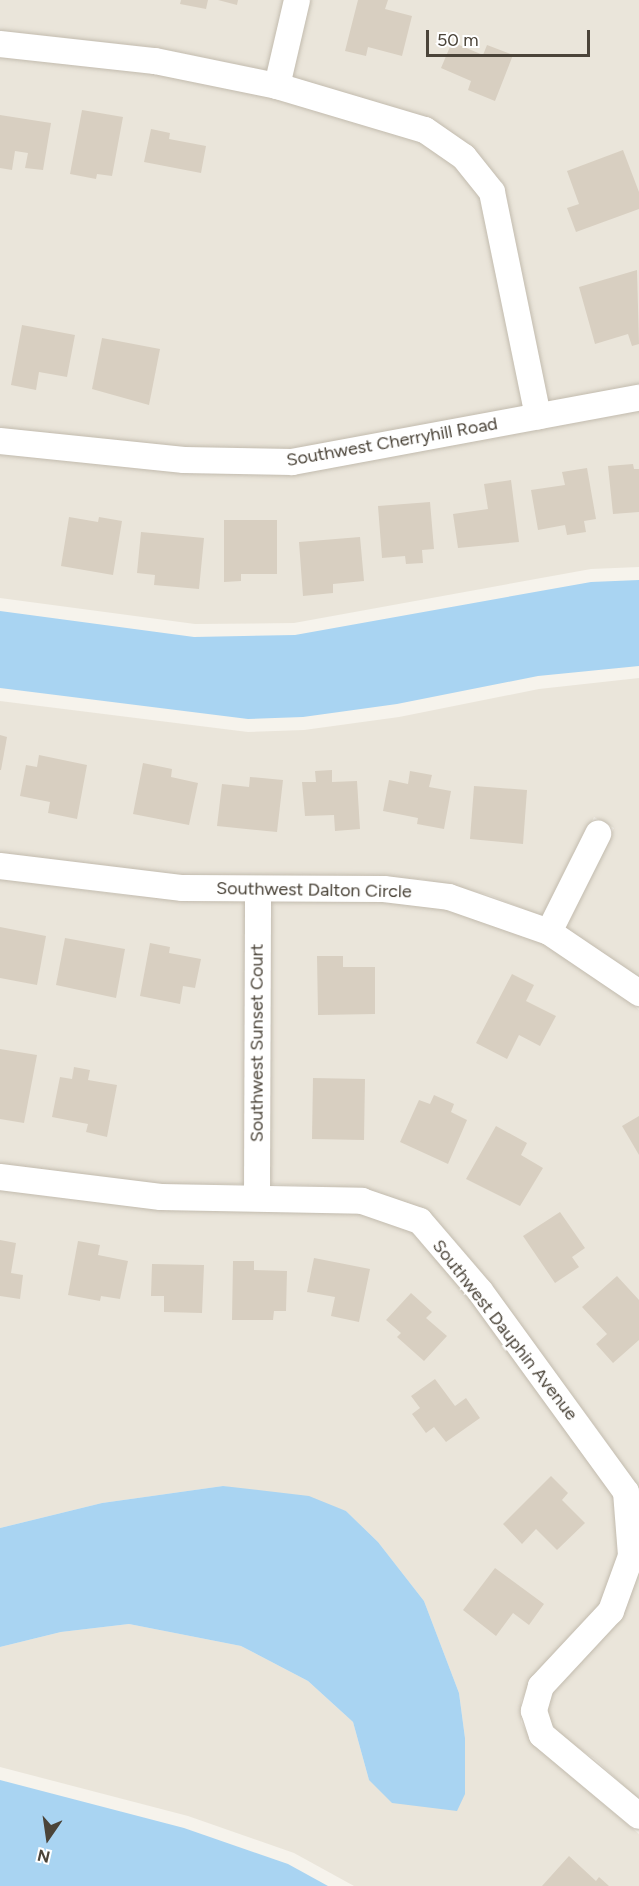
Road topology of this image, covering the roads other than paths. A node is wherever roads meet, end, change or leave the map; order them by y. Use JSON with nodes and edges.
{"nodes":[{"id":1,"x":297,"y":0,"type":"edge"},
{"id":2,"x":0,"y":44,"type":"edge"},
{"id":3,"x":277,"y":86,"type":"junction"},
{"id":4,"x":639,"y":398,"type":"edge"},
{"id":5,"x":538,"y":416,"type":"junction"},
{"id":6,"x":0,"y":441,"type":"edge"},
{"id":7,"x":598,"y":834,"type":"dead end"},
{"id":8,"x":0,"y":866,"type":"edge"},
{"id":9,"x":258,"y":889,"type":"junction"},
{"id":10,"x":549,"y":932,"type":"junction"},
{"id":11,"x":639,"y":993,"type":"edge"},
{"id":12,"x":0,"y":1177,"type":"edge"},
{"id":13,"x":257,"y":1197,"type":"junction"},
{"id":14,"x":639,"y":1816,"type":"edge"}],
"edges":[{"from":1,"to":3,"type":"street"},
{"from":2,"to":3,"type":"street"},
{"from":3,"to":5,"type":"street"},
{"from":4,"to":5,"type":"street","name":"Southwest Cherryhill Road"},
{"from":5,"to":6,"type":"street","name":"Southwest Cherryhill Road"},
{"from":7,"to":10,"type":"street"},
{"from":8,"to":9,"type":"street","name":"Southwest Dalton Circle"},
{"from":9,"to":10,"type":"street","name":"Southwest Dalton Circle"},
{"from":9,"to":13,"type":"street","name":"Southwest Sunset Court"},
{"from":10,"to":11,"type":"street","name":"Southwest Dalton Circle"},
{"from":12,"to":13,"type":"street","name":"Southwest Dauphin Avenue"},
{"from":13,"to":14,"type":"street","name":"Southwest Dauphin Avenue"}]}
